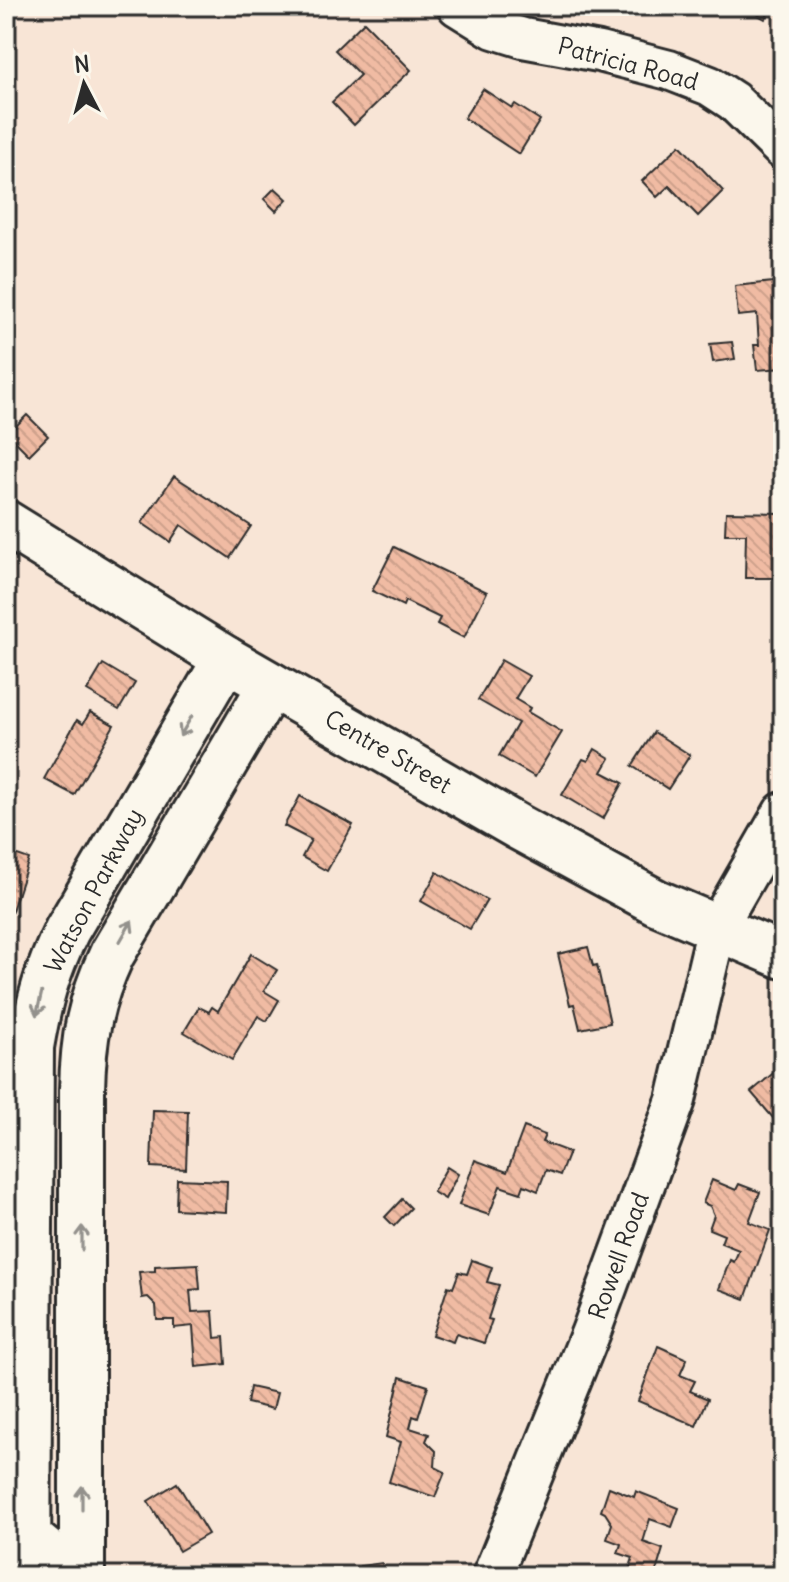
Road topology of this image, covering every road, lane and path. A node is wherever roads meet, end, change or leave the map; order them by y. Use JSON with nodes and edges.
{"nodes":[{"id":1,"x":457,"y":6,"type":"edge"},
{"id":2,"x":783,"y":150,"type":"edge"},
{"id":3,"x":6,"y":523,"type":"edge"},
{"id":4,"x":226,"y":659,"type":"junction"},
{"id":5,"x":271,"y":685,"type":"junction"},
{"id":6,"x":783,"y":812,"type":"edge"},
{"id":7,"x":717,"y":927,"type":"junction"},
{"id":8,"x":783,"y":956,"type":"edge"},
{"id":9,"x":17,"y":1523,"type":"edge"},
{"id":10,"x":28,"y":1576,"type":"edge"},
{"id":11,"x":81,"y":1576,"type":"edge"},
{"id":12,"x":492,"y":1576,"type":"edge"}],
"edges":[{"from":1,"to":2,"type":"street","name":"Patricia Road"},
{"from":3,"to":4,"type":"main road","name":"Centre Street"},
{"from":4,"to":5,"type":"main road","name":"Centre Street"},
{"from":4,"to":9,"type":"main road","name":"Watson Parkway","one_way":true},
{"from":5,"to":7,"type":"main road","name":"Centre Street"},
{"from":11,"to":5,"type":"main road","name":"Watson Parkway","one_way":true},
{"from":6,"to":7,"type":"street"},
{"from":7,"to":8,"type":"main road","name":"Centre Street"},
{"from":7,"to":12,"type":"street","name":"Rowell Road"},
{"from":9,"to":10,"type":"main road","name":"Watson Parkway"},
{"from":9,"to":11,"type":"street"}]}
